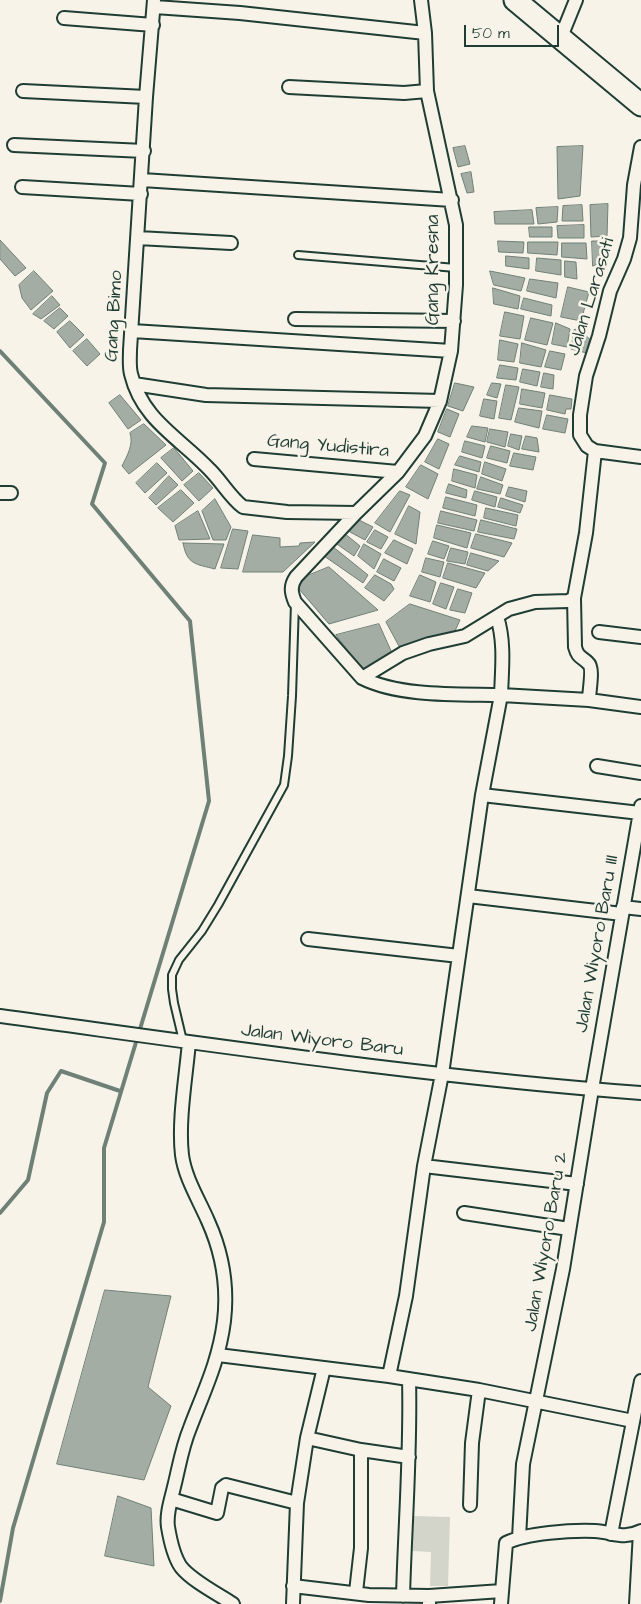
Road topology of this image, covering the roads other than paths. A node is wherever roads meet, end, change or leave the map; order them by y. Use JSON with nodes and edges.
{"nodes":[{"id":1,"x":421,"y":0,"type":"edge"},
{"id":2,"x":515,"y":0,"type":"edge"},
{"id":3,"x":576,"y":0,"type":"edge"},
{"id":4,"x":154,"y":3,"type":"edge"},
{"id":5,"x":64,"y":18,"type":"dead end"},
{"id":6,"x":153,"y":25,"type":"junction"},
{"id":7,"x":425,"y":34,"type":"junction"},
{"id":8,"x":561,"y":37,"type":"junction"},
{"id":9,"x":289,"y":87,"type":"dead end"},
{"id":10,"x":23,"y":91,"type":"dead end"},
{"id":11,"x":427,"y":91,"type":"junction"},
{"id":12,"x":146,"y":96,"type":"junction"},
{"id":13,"x":641,"y":105,"type":"edge"},
{"id":14,"x":14,"y":145,"type":"dead end"},
{"id":15,"x":641,"y":147,"type":"edge"},
{"id":16,"x":144,"y":151,"type":"junction"},
{"id":17,"x":142,"y":180,"type":"junction"},
{"id":18,"x":22,"y":186,"type":"dead end"},
{"id":19,"x":141,"y":194,"type":"junction"},
{"id":20,"x":452,"y":200,"type":"junction"},
{"id":21,"x":138,"y":238,"type":"junction"},
{"id":22,"x":231,"y":243,"type":"dead end"},
{"id":23,"x":298,"y":255,"type":"dead end"},
{"id":24,"x":456,"y":268,"type":"junction"},
{"id":25,"x":295,"y":319,"type":"dead end"},
{"id":26,"x":454,"y":321,"type":"junction"},
{"id":27,"x":132,"y":331,"type":"junction"},
{"id":28,"x":451,"y":351,"type":"junction"},
{"id":29,"x":134,"y":384,"type":"junction"},
{"id":30,"x":440,"y":401,"type":"junction"},
{"id":31,"x":595,"y":451,"type":"junction"},
{"id":32,"x":641,"y":457,"type":"edge"},
{"id":33,"x":254,"y":459,"type":"dead end"},
{"id":34,"x":398,"y":472,"type":"junction"},
{"id":35,"x":356,"y":513,"type":"junction"},
{"id":36,"x":292,"y":593,"type":"junction"},
{"id":37,"x":574,"y":598,"type":"junction"},
{"id":38,"x":497,"y":617,"type":"junction"},
{"id":39,"x":599,"y":632,"type":"dead end"},
{"id":40,"x":641,"y":638,"type":"edge"},
{"id":41,"x":362,"y":678,"type":"junction"},
{"id":42,"x":501,"y":694,"type":"junction"},
{"id":43,"x":589,"y":700,"type":"junction"},
{"id":44,"x":641,"y":707,"type":"edge"},
{"id":45,"x":597,"y":766,"type":"dead end"},
{"id":46,"x":641,"y":773,"type":"edge"},
{"id":47,"x":482,"y":795,"type":"junction"},
{"id":48,"x":640,"y":810,"type":"edge"},
{"id":49,"x":468,"y":896,"type":"junction"},
{"id":50,"x":641,"y":909,"type":"edge"},
{"id":51,"x":622,"y":910,"type":"junction"},
{"id":52,"x":308,"y":938,"type":"dead end"},
{"id":53,"x":459,"y":956,"type":"junction"},
{"id":54,"x":0,"y":1016,"type":"edge"},
{"id":55,"x":186,"y":1042,"type":"junction"},
{"id":56,"x":442,"y":1074,"type":"junction"},
{"id":57,"x":592,"y":1089,"type":"junction"},
{"id":58,"x":641,"y":1093,"type":"edge"},
{"id":59,"x":424,"y":1166,"type":"junction"},
{"id":60,"x":577,"y":1184,"type":"junction"},
{"id":61,"x":464,"y":1214,"type":"dead end"},
{"id":62,"x":569,"y":1229,"type":"junction"},
{"id":63,"x":218,"y":1355,"type":"junction"},
{"id":64,"x":324,"y":1368,"type":"junction"},
{"id":65,"x":388,"y":1376,"type":"junction"},
{"id":66,"x":408,"y":1379,"type":"junction"},
{"id":67,"x":641,"y":1381,"type":"edge"},
{"id":68,"x":479,"y":1390,"type":"junction"},
{"id":69,"x":536,"y":1401,"type":"junction"},
{"id":70,"x":633,"y":1421,"type":"junction"},
{"id":71,"x":307,"y":1438,"type":"junction"},
{"id":72,"x":362,"y":1450,"type":"junction"},
{"id":73,"x":408,"y":1457,"type":"junction"},
{"id":74,"x":171,"y":1499,"type":"junction"},
{"id":75,"x":297,"y":1503,"type":"junction"},
{"id":76,"x":470,"y":1506,"type":"dead end"},
{"id":77,"x":641,"y":1531,"type":"edge"},
{"id":78,"x":611,"y":1534,"type":"junction"},
{"id":79,"x":519,"y":1538,"type":"junction"},
{"id":80,"x":293,"y":1586,"type":"junction"},
{"id":81,"x":356,"y":1592,"type":"junction"},
{"id":82,"x":403,"y":1596,"type":"junction"},
{"id":83,"x":501,"y":1598,"type":"edge"},
{"id":84,"x":429,"y":1600,"type":"edge"},
{"id":85,"x":233,"y":1604,"type":"edge"},
{"id":86,"x":293,"y":1604,"type":"edge"},
{"id":87,"x":636,"y":1604,"type":"edge"}],
"edges":[{"from":1,"to":7,"type":"street","name":"Gang Kresna"},
{"from":2,"to":8,"type":"highway"},
{"from":3,"to":8,"type":"street"},
{"from":4,"to":6,"type":"street","name":"Gang Bimo"},
{"from":4,"to":7,"type":"street"},
{"from":5,"to":6,"type":"street"},
{"from":6,"to":12,"type":"street","name":"Gang Bimo"},
{"from":7,"to":11,"type":"street","name":"Gang Kresna"},
{"from":8,"to":13,"type":"highway"},
{"from":9,"to":11,"type":"street"},
{"from":10,"to":12,"type":"street"},
{"from":11,"to":20,"type":"street","name":"Gang Kresna"},
{"from":12,"to":16,"type":"street","name":"Gang Bimo"},
{"from":14,"to":16,"type":"street"},
{"from":15,"to":31,"type":"street","name":"Jalan Larasati"},
{"from":16,"to":17,"type":"street","name":"Gang Bimo"},
{"from":17,"to":19,"type":"street","name":"Gang Bimo"},
{"from":17,"to":20,"type":"street"},
{"from":18,"to":19,"type":"street"},
{"from":19,"to":21,"type":"street","name":"Gang Bimo"},
{"from":20,"to":24,"type":"street","name":"Gang Kresna"},
{"from":21,"to":22,"type":"street"},
{"from":21,"to":27,"type":"street","name":"Gang Bimo"},
{"from":23,"to":24,"type":"lane"},
{"from":24,"to":26,"type":"street","name":"Gang Kresna"},
{"from":25,"to":26,"type":"street"},
{"from":26,"to":28,"type":"street","name":"Gang Kresna"},
{"from":27,"to":28,"type":"street"},
{"from":27,"to":29,"type":"street","name":"Gang Bimo"},
{"from":28,"to":30,"type":"street","name":"Gang Kresna"},
{"from":29,"to":30,"type":"street"},
{"from":29,"to":35,"type":"street","name":"Gang Bimo"},
{"from":30,"to":34,"type":"street","name":"Gang Kresna"},
{"from":31,"to":32,"type":"street"},
{"from":31,"to":37,"type":"street"},
{"from":33,"to":34,"type":"street","name":"Gang Yudistira"},
{"from":34,"to":35,"type":"street","name":"Gang Kresna"},
{"from":35,"to":36,"type":"street","name":"Gang Kresna"},
{"from":36,"to":41,"type":"street"},
{"from":36,"to":55,"type":"lane"},
{"from":37,"to":38,"type":"street"},
{"from":37,"to":43,"type":"street"},
{"from":38,"to":41,"type":"street"},
{"from":38,"to":42,"type":"street"},
{"from":39,"to":40,"type":"street"},
{"from":41,"to":42,"type":"street"},
{"from":42,"to":43,"type":"street"},
{"from":42,"to":47,"type":"street"},
{"from":43,"to":44,"type":"street"},
{"from":45,"to":46,"type":"street"},
{"from":47,"to":48,"type":"street"},
{"from":47,"to":49,"type":"street"},
{"from":48,"to":51,"type":"street","name":"Jalan Wiyoro Baru III"},
{"from":49,"to":51,"type":"street"},
{"from":49,"to":53,"type":"street"},
{"from":50,"to":51,"type":"street"},
{"from":51,"to":57,"type":"street","name":"Jalan Wiyoro Baru III"},
{"from":52,"to":53,"type":"street"},
{"from":53,"to":56,"type":"street"},
{"from":54,"to":55,"type":"street","name":"Jalan Wiyoro Baru"},
{"from":55,"to":56,"type":"street","name":"Jalan Wiyoro Baru"},
{"from":55,"to":63,"type":"street"},
{"from":56,"to":57,"type":"street","name":"Jalan Wiyoro Baru"},
{"from":56,"to":59,"type":"street"},
{"from":57,"to":58,"type":"street","name":"Jalan Wiyoro Baru"},
{"from":57,"to":60,"type":"street","name":"Jalan Wiyoro Baru 2"},
{"from":59,"to":60,"type":"street"},
{"from":59,"to":65,"type":"street"},
{"from":60,"to":62,"type":"street","name":"Jalan Wiyoro Baru 2"},
{"from":61,"to":62,"type":"street"},
{"from":62,"to":69,"type":"street","name":"Jalan Wiyoro Baru 2"},
{"from":63,"to":64,"type":"street"},
{"from":63,"to":74,"type":"street"},
{"from":64,"to":65,"type":"street"},
{"from":64,"to":71,"type":"street"},
{"from":65,"to":66,"type":"street"},
{"from":66,"to":68,"type":"street"},
{"from":66,"to":73,"type":"street"},
{"from":67,"to":70,"type":"street"},
{"from":68,"to":69,"type":"street"},
{"from":68,"to":76,"type":"street"},
{"from":69,"to":70,"type":"street"},
{"from":69,"to":79,"type":"street","name":"Jalan Wiyoro Baru 2"},
{"from":70,"to":78,"type":"street"},
{"from":71,"to":72,"type":"street"},
{"from":71,"to":75,"type":"street"},
{"from":72,"to":73,"type":"street"},
{"from":72,"to":81,"type":"street"},
{"from":73,"to":82,"type":"street"},
{"from":74,"to":75,"type":"street"},
{"from":74,"to":85,"type":"street"},
{"from":75,"to":80,"type":"street"},
{"from":77,"to":78,"type":"street"},
{"from":77,"to":87,"type":"street"},
{"from":78,"to":79,"type":"street"},
{"from":79,"to":83,"type":"street"},
{"from":80,"to":81,"type":"street"},
{"from":80,"to":86,"type":"street"},
{"from":81,"to":82,"type":"street"},
{"from":82,"to":84,"type":"street"},
{"from":83,"to":84,"type":"street"}]}
